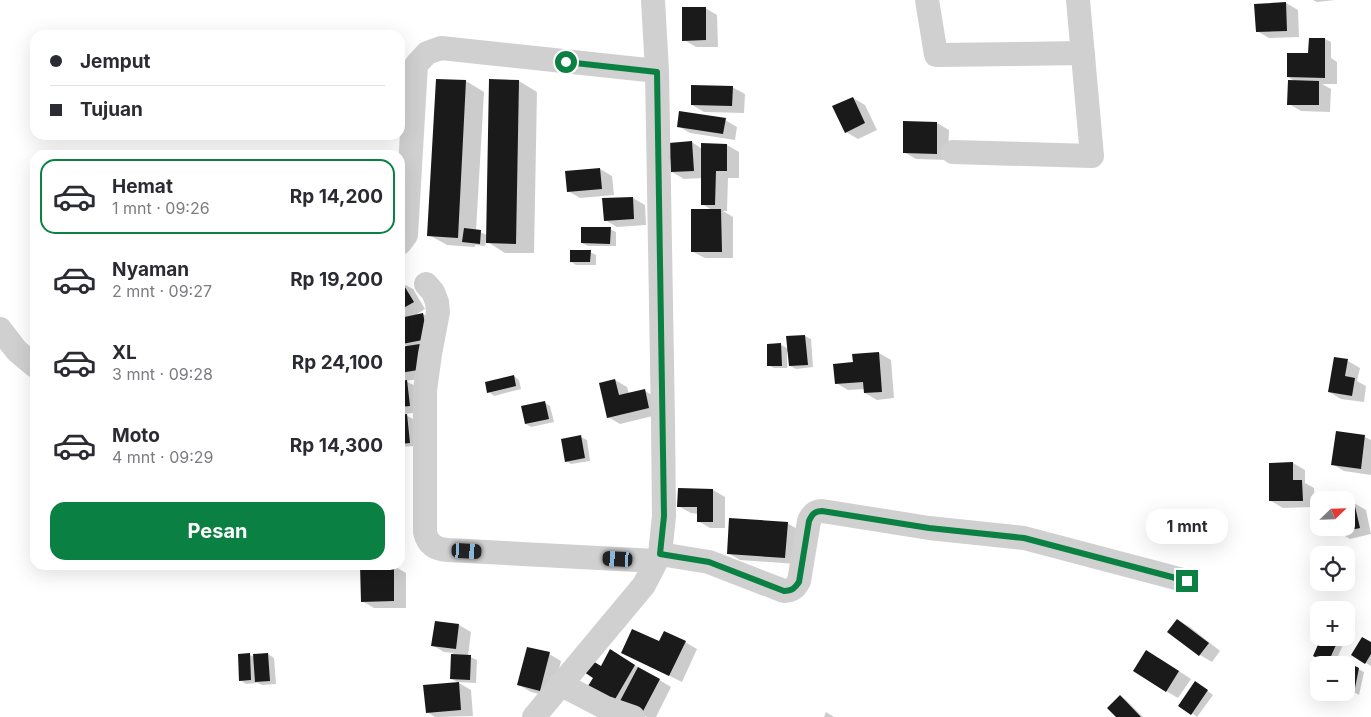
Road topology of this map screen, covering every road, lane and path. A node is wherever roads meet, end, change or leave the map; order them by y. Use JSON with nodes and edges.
{"nodes":[{"id":1,"x":653,"y":0,"type":"edge"},
{"id":2,"x":927,"y":0,"type":"edge"},
{"id":3,"x":1078,"y":0,"type":"edge"},
{"id":4,"x":1083,"y":54,"type":"junction"},
{"id":5,"x":657,"y":72,"type":"junction"},
{"id":6,"x":954,"y":152,"type":"dead end"},
{"id":7,"x":405,"y":237,"type":"edge"},
{"id":8,"x":426,"y":284,"type":"dead end"},
{"id":9,"x":0,"y":329,"type":"edge"},
{"id":10,"x":30,"y":362,"type":"edge"},
{"id":11,"x":658,"y":557,"type":"junction"},
{"id":12,"x":1187,"y":581,"type":"dead end"},
{"id":13,"x":560,"y":684,"type":"junction"},
{"id":14,"x":534,"y":717,"type":"edge"},
{"id":15,"x":634,"y":717,"type":"edge"}],
"edges":[{"from":1,"to":5,"type":"street"},
{"from":2,"to":4,"type":"street"},
{"from":3,"to":4,"type":"street"},
{"from":4,"to":6,"type":"street"},
{"from":5,"to":7,"type":"street"},
{"from":5,"to":11,"type":"street"},
{"from":8,"to":11,"type":"street"},
{"from":9,"to":10,"type":"street"},
{"from":11,"to":12,"type":"street"},
{"from":11,"to":13,"type":"street"},
{"from":13,"to":14,"type":"street"},
{"from":13,"to":15,"type":"street"}]}
